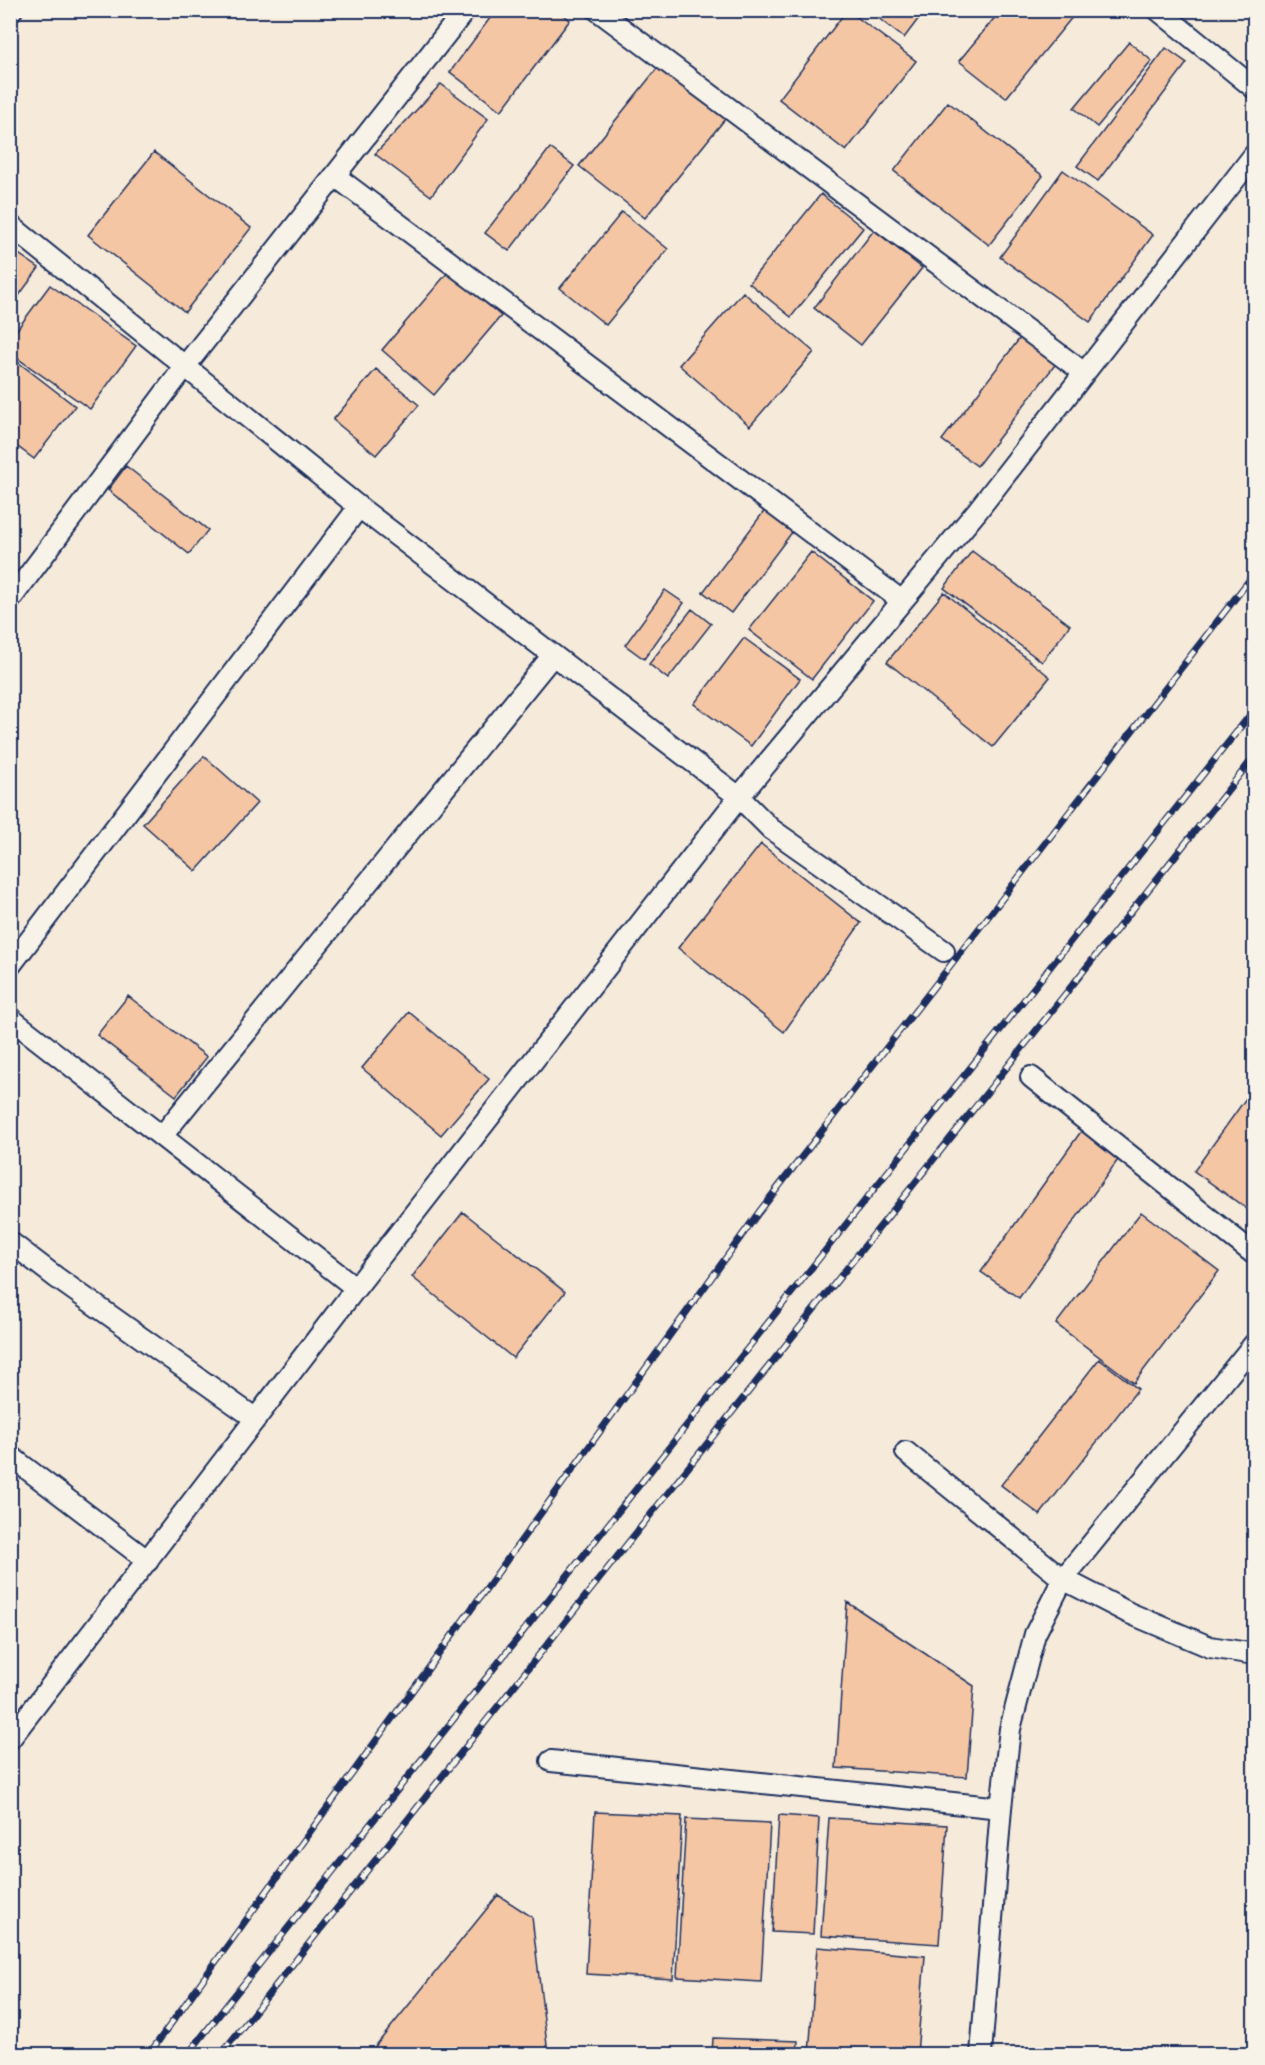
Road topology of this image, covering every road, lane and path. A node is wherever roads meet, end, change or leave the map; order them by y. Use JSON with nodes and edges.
{"nodes":[{"id":1,"x":465,"y":10,"type":"edge"},
{"id":2,"x":597,"y":10,"type":"edge"},
{"id":3,"x":1158,"y":10,"type":"edge"},
{"id":4,"x":1254,"y":88,"type":"edge"},
{"id":5,"x":1254,"y":155,"type":"edge"},
{"id":6,"x":335,"y":176,"type":"junction"},
{"id":7,"x":10,"y":225,"type":"edge"},
{"id":8,"x":186,"y":365,"type":"junction"},
{"id":9,"x":1083,"y":372,"type":"junction"},
{"id":10,"x":359,"y":507,"type":"junction"},
{"id":11,"x":10,"y":600,"type":"edge"},
{"id":12,"x":902,"y":601,"type":"junction"},
{"id":13,"x":553,"y":655,"type":"junction"},
{"id":14,"x":739,"y":797,"type":"junction"},
{"id":15,"x":944,"y":951,"type":"dead end"},
{"id":16,"x":10,"y":966,"type":"edge"},
{"id":17,"x":10,"y":1018,"type":"edge"},
{"id":18,"x":1031,"y":1077,"type":"dead end"},
{"id":19,"x":162,"y":1136,"type":"junction"},
{"id":20,"x":10,"y":1242,"type":"edge"},
{"id":21,"x":1254,"y":1254,"type":"edge"},
{"id":22,"x":356,"y":1288,"type":"junction"},
{"id":23,"x":1254,"y":1344,"type":"edge"},
{"id":24,"x":256,"y":1419,"type":"junction"},
{"id":25,"x":906,"y":1452,"type":"dead end"},
{"id":26,"x":10,"y":1456,"type":"edge"},
{"id":27,"x":148,"y":1561,"type":"junction"},
{"id":28,"x":1063,"y":1579,"type":"junction"},
{"id":29,"x":1254,"y":1654,"type":"edge"},
{"id":30,"x":10,"y":1739,"type":"edge"},
{"id":31,"x":551,"y":1761,"type":"dead end"},
{"id":32,"x":1000,"y":1808,"type":"junction"},
{"id":33,"x":981,"y":2055,"type":"edge"}],
"edges":[{"from":1,"to":6,"type":"lane"},
{"from":2,"to":9,"type":"lane"},
{"from":3,"to":4,"type":"lane"},
{"from":5,"to":9,"type":"lane"},
{"from":6,"to":8,"type":"lane"},
{"from":6,"to":12,"type":"lane"},
{"from":7,"to":8,"type":"lane"},
{"from":8,"to":10,"type":"lane"},
{"from":8,"to":11,"type":"lane"},
{"from":9,"to":12,"type":"lane"},
{"from":10,"to":13,"type":"lane"},
{"from":10,"to":16,"type":"lane"},
{"from":12,"to":14,"type":"lane"},
{"from":13,"to":14,"type":"lane"},
{"from":13,"to":19,"type":"lane"},
{"from":14,"to":15,"type":"lane"},
{"from":14,"to":22,"type":"lane"},
{"from":17,"to":19,"type":"lane"},
{"from":18,"to":21,"type":"lane"},
{"from":19,"to":22,"type":"lane"},
{"from":20,"to":24,"type":"lane"},
{"from":22,"to":24,"type":"lane"},
{"from":23,"to":28,"type":"lane"},
{"from":24,"to":27,"type":"lane"},
{"from":25,"to":28,"type":"lane"},
{"from":26,"to":27,"type":"lane"},
{"from":27,"to":30,"type":"lane"},
{"from":28,"to":29,"type":"lane"},
{"from":28,"to":32,"type":"lane"},
{"from":31,"to":32,"type":"lane"},
{"from":32,"to":33,"type":"lane"}]}
